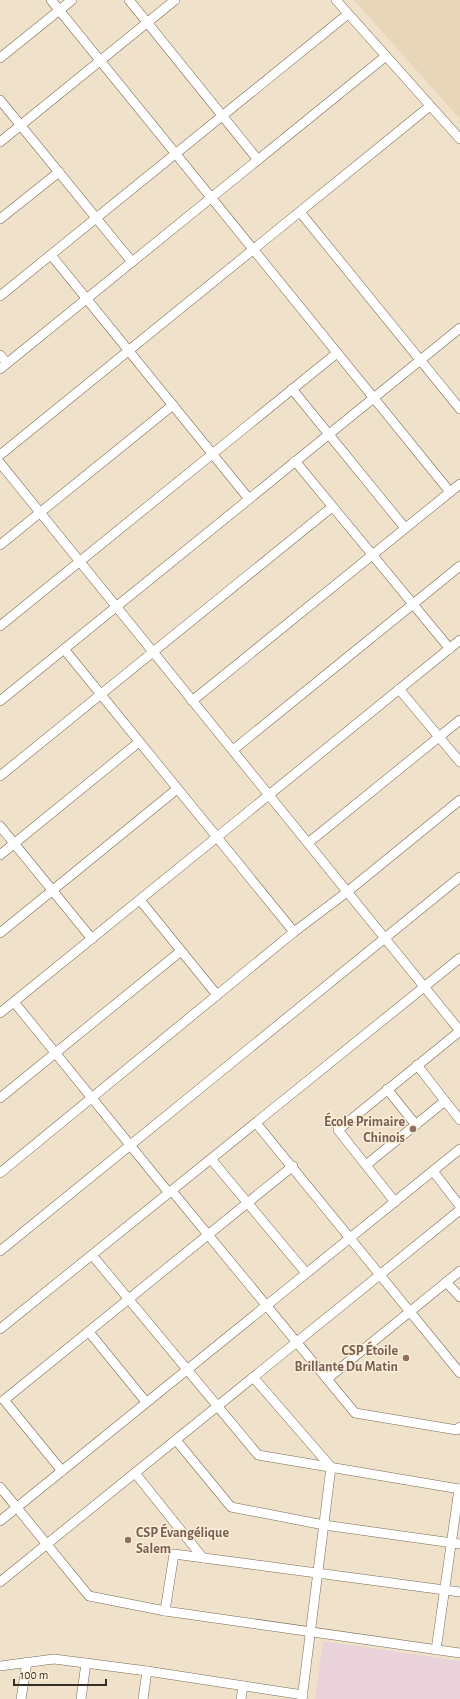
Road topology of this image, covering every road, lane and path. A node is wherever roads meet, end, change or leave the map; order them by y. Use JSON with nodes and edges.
{"nodes":[{"id":1,"x":51,"y":0,"type":"edge"},
{"id":2,"x":72,"y":0,"type":"edge"},
{"id":3,"x":129,"y":0,"type":"edge"},
{"id":4,"x":175,"y":0,"type":"edge"},
{"id":5,"x":336,"y":0,"type":"edge"},
{"id":6,"x":59,"y":10,"type":"junction"},
{"id":7,"x":348,"y":14,"type":"junction"},
{"id":8,"x":147,"y":23,"type":"junction"},
{"id":9,"x":386,"y":56,"type":"junction"},
{"id":10,"x":0,"y":58,"type":"edge"},
{"id":11,"x":100,"y":61,"type":"junction"},
{"id":12,"x":0,"y":100,"type":"edge"},
{"id":13,"x":430,"y":106,"type":"junction"},
{"id":14,"x":222,"y":116,"type":"junction"},
{"id":15,"x":21,"y":125,"type":"junction"},
{"id":16,"x":460,"y":139,"type":"edge"},
{"id":17,"x":0,"y":142,"type":"edge"},
{"id":18,"x":175,"y":154,"type":"junction"},
{"id":19,"x":258,"y":160,"type":"junction"},
{"id":20,"x":58,"y":172,"type":"junction"},
{"id":21,"x":211,"y":198,"type":"junction"},
{"id":22,"x":300,"y":212,"type":"junction"},
{"id":23,"x":96,"y":218,"type":"junction"},
{"id":24,"x":0,"y":219,"type":"edge"},
{"id":25,"x":253,"y":249,"type":"junction"},
{"id":26,"x":51,"y":255,"type":"junction"},
{"id":27,"x":132,"y":262,"type":"junction"},
{"id":28,"x":0,"y":296,"type":"edge"},
{"id":29,"x":86,"y":299,"type":"junction"},
{"id":30,"x":460,"y":328,"type":"edge"},
{"id":31,"x":128,"y":350,"type":"junction"},
{"id":32,"x":337,"y":353,"type":"junction"},
{"id":33,"x":0,"y":355,"type":"edge"},
{"id":34,"x":420,"y":360,"type":"junction"},
{"id":35,"x":3,"y":366,"type":"edge"},
{"id":36,"x":292,"y":389,"type":"junction"},
{"id":37,"x":373,"y":398,"type":"junction"},
{"id":38,"x":173,"y":405,"type":"junction"},
{"id":39,"x":460,"y":409,"type":"edge"},
{"id":40,"x":329,"y":434,"type":"junction"},
{"id":41,"x":212,"y":454,"type":"junction"},
{"id":42,"x":0,"y":455,"type":"edge"},
{"id":43,"x":296,"y":461,"type":"junction"},
{"id":44,"x":0,"y":463,"type":"edge"},
{"id":45,"x":460,"y":484,"type":"edge"},
{"id":46,"x":450,"y":492,"type":"junction"},
{"id":47,"x":249,"y":499,"type":"junction"},
{"id":48,"x":332,"y":507,"type":"junction"},
{"id":49,"x":40,"y":513,"type":"junction"},
{"id":50,"x":405,"y":528,"type":"junction"},
{"id":51,"x":0,"y":545,"type":"edge"},
{"id":52,"x":372,"y":555,"type":"junction"},
{"id":53,"x":80,"y":561,"type":"junction"},
{"id":54,"x":460,"y":566,"type":"edge"},
{"id":55,"x":413,"y":604,"type":"junction"},
{"id":56,"x":116,"y":606,"type":"junction"},
{"id":57,"x":0,"y":626,"type":"edge"},
{"id":58,"x":460,"y":640,"type":"edge"},
{"id":59,"x":64,"y":649,"type":"junction"},
{"id":60,"x":450,"y":649,"type":"junction"},
{"id":61,"x":153,"y":652,"type":"junction"},
{"id":62,"x":400,"y":689,"type":"junction"},
{"id":63,"x":101,"y":695,"type":"junction"},
{"id":64,"x":0,"y":701,"type":"edge"},
{"id":65,"x":192,"y":701,"type":"junction"},
{"id":66,"x":460,"y":720,"type":"edge"},
{"id":67,"x":439,"y":737,"type":"junction"},
{"id":68,"x":139,"y":742,"type":"junction"},
{"id":69,"x":233,"y":750,"type":"junction"},
{"id":70,"x":460,"y":762,"type":"edge"},
{"id":71,"x":0,"y":776,"type":"edge"},
{"id":72,"x":177,"y":789,"type":"junction"},
{"id":73,"x":269,"y":795,"type":"junction"},
{"id":74,"x":460,"y":800,"type":"edge"},
{"id":75,"x":0,"y":826,"type":"edge"},
{"id":76,"x":217,"y":838,"type":"junction"},
{"id":77,"x":14,"y":843,"type":"junction"},
{"id":78,"x":308,"y":843,"type":"junction"},
{"id":79,"x":0,"y":855,"type":"edge"},
{"id":80,"x":460,"y":877,"type":"edge"},
{"id":81,"x":52,"y":890,"type":"junction"},
{"id":82,"x":347,"y":892,"type":"junction"},
{"id":83,"x":140,"y":900,"type":"junction"},
{"id":84,"x":294,"y":932,"type":"junction"},
{"id":85,"x":0,"y":933,"type":"edge"},
{"id":86,"x":385,"y":938,"type":"junction"},
{"id":87,"x":92,"y":939,"type":"junction"},
{"id":88,"x":181,"y":951,"type":"junction"},
{"id":89,"x":460,"y":958,"type":"edge"},
{"id":90,"x":425,"y":987,"type":"junction"},
{"id":91,"x":217,"y":995,"type":"junction"},
{"id":92,"x":14,"y":1002,"type":"junction"},
{"id":93,"x":0,"y":1013,"type":"edge"},
{"id":94,"x":460,"y":1031,"type":"edge"},
{"id":95,"x":56,"y":1053,"type":"junction"},
{"id":96,"x":417,"y":1065,"type":"junction"},
{"id":97,"x":388,"y":1089,"type":"junction"},
{"id":98,"x":0,"y":1098,"type":"edge"},
{"id":99,"x":92,"y":1099,"type":"junction"},
{"id":100,"x":445,"y":1101,"type":"junction"},
{"id":101,"x":460,"y":1120,"type":"edge"},
{"id":102,"x":256,"y":1123,"type":"junction"},
{"id":103,"x":416,"y":1125,"type":"junction"},
{"id":104,"x":130,"y":1145,"type":"junction"},
{"id":105,"x":460,"y":1149,"type":"edge"},
{"id":106,"x":211,"y":1159,"type":"junction"},
{"id":107,"x":366,"y":1165,"type":"junction"},
{"id":108,"x":292,"y":1166,"type":"junction"},
{"id":109,"x":433,"y":1171,"type":"junction"},
{"id":110,"x":0,"y":1173,"type":"edge"},
{"id":111,"x":170,"y":1192,"type":"junction"},
{"id":112,"x":395,"y":1202,"type":"junction"},
{"id":113,"x":248,"y":1203,"type":"junction"},
{"id":114,"x":460,"y":1206,"type":"edge"},
{"id":115,"x":460,"y":1210,"type":"edge"},
{"id":116,"x":208,"y":1234,"type":"junction"},
{"id":117,"x":350,"y":1238,"type":"junction"},
{"id":118,"x":0,"y":1250,"type":"edge"},
{"id":119,"x":92,"y":1256,"type":"junction"},
{"id":120,"x":460,"y":1271,"type":"edge"},
{"id":121,"x":306,"y":1273,"type":"junction"},
{"id":122,"x":380,"y":1274,"type":"junction"},
{"id":123,"x":446,"y":1282,"type":"junction"},
{"id":124,"x":460,"y":1297,"type":"edge"},
{"id":125,"x":128,"y":1300,"type":"junction"},
{"id":126,"x":267,"y":1306,"type":"junction"},
{"id":127,"x":410,"y":1312,"type":"junction"},
{"id":128,"x":0,"y":1330,"type":"edge"},
{"id":129,"x":88,"y":1332,"type":"junction"},
{"id":130,"x":297,"y":1342,"type":"junction"},
{"id":131,"x":187,"y":1370,"type":"junction"},
{"id":132,"x":460,"y":1373,"type":"edge"},
{"id":133,"x":253,"y":1377,"type":"junction"},
{"id":134,"x":327,"y":1379,"type":"junction"},
{"id":135,"x":146,"y":1402,"type":"junction"},
{"id":136,"x":218,"y":1406,"type":"junction"},
{"id":137,"x":460,"y":1427,"type":"edge"},
{"id":138,"x":176,"y":1440,"type":"junction"},
{"id":139,"x":331,"y":1467,"type":"junction"},
{"id":140,"x":62,"y":1471,"type":"junction"},
{"id":141,"x":135,"y":1473,"type":"junction"},
{"id":142,"x":0,"y":1487,"type":"edge"},
{"id":143,"x":459,"y":1489,"type":"edge"},
{"id":144,"x":17,"y":1508,"type":"junction"},
{"id":145,"x":0,"y":1521,"type":"edge"},
{"id":146,"x":324,"y":1526,"type":"junction"},
{"id":147,"x":456,"y":1543,"type":"edge"},
{"id":148,"x":47,"y":1545,"type":"junction"},
{"id":149,"x":203,"y":1558,"type":"junction"},
{"id":150,"x":318,"y":1573,"type":"junction"},
{"id":151,"x":0,"y":1582,"type":"edge"},
{"id":152,"x":445,"y":1590,"type":"junction"},
{"id":153,"x":460,"y":1592,"type":"edge"},
{"id":154,"x":165,"y":1611,"type":"junction"},
{"id":155,"x":311,"y":1632,"type":"junction"},
{"id":156,"x":436,"y":1650,"type":"junction"},
{"id":157,"x":460,"y":1653,"type":"edge"},
{"id":158,"x":27,"y":1662,"type":"junction"},
{"id":159,"x":86,"y":1663,"type":"junction"},
{"id":160,"x":0,"y":1666,"type":"edge"},
{"id":161,"x":147,"y":1671,"type":"junction"},
{"id":162,"x":243,"y":1686,"type":"junction"},
{"id":163,"x":303,"y":1697,"type":"edge"},
{"id":164,"x":21,"y":1699,"type":"edge"},
{"id":165,"x":81,"y":1699,"type":"edge"},
{"id":166,"x":144,"y":1699,"type":"edge"},
{"id":167,"x":241,"y":1699,"type":"edge"}],
"edges":[{"from":1,"to":6,"type":"street"},
{"from":2,"to":6,"type":"street"},
{"from":3,"to":8,"type":"street"},
{"from":4,"to":8,"type":"street"},
{"from":5,"to":7,"type":"street"},
{"from":6,"to":10,"type":"street"},
{"from":6,"to":11,"type":"street"},
{"from":7,"to":9,"type":"street"},
{"from":7,"to":14,"type":"street"},
{"from":8,"to":11,"type":"street"},
{"from":8,"to":14,"type":"street"},
{"from":9,"to":13,"type":"street"},
{"from":9,"to":19,"type":"street"},
{"from":11,"to":15,"type":"street"},
{"from":11,"to":18,"type":"street"},
{"from":12,"to":15,"type":"street"},
{"from":13,"to":16,"type":"street"},
{"from":13,"to":22,"type":"street"},
{"from":14,"to":18,"type":"street"},
{"from":14,"to":19,"type":"street"},
{"from":15,"to":17,"type":"street"},
{"from":15,"to":20,"type":"street"},
{"from":18,"to":21,"type":"street"},
{"from":18,"to":23,"type":"street"},
{"from":19,"to":21,"type":"street"},
{"from":20,"to":23,"type":"street"},
{"from":20,"to":24,"type":"street"},
{"from":21,"to":25,"type":"street"},
{"from":21,"to":27,"type":"street"},
{"from":22,"to":25,"type":"street"},
{"from":22,"to":34,"type":"street"},
{"from":23,"to":26,"type":"street"},
{"from":23,"to":27,"type":"street"},
{"from":25,"to":31,"type":"street"},
{"from":25,"to":32,"type":"street"},
{"from":26,"to":28,"type":"street"},
{"from":26,"to":29,"type":"street"},
{"from":27,"to":29,"type":"street"},
{"from":29,"to":31,"type":"street"},
{"from":29,"to":35,"type":"street"},
{"from":30,"to":34,"type":"street"},
{"from":31,"to":38,"type":"street"},
{"from":31,"to":42,"type":"street"},
{"from":32,"to":36,"type":"street"},
{"from":32,"to":37,"type":"street"},
{"from":33,"to":35,"type":"street"},
{"from":34,"to":37,"type":"street"},
{"from":34,"to":39,"type":"street"},
{"from":36,"to":40,"type":"street"},
{"from":36,"to":41,"type":"street"},
{"from":37,"to":40,"type":"street"},
{"from":37,"to":46,"type":"street"},
{"from":38,"to":41,"type":"street"},
{"from":38,"to":49,"type":"street"},
{"from":40,"to":43,"type":"street"},
{"from":40,"to":50,"type":"street"},
{"from":41,"to":47,"type":"street"},
{"from":41,"to":53,"type":"street"},
{"from":43,"to":47,"type":"street"},
{"from":43,"to":48,"type":"street"},
{"from":44,"to":49,"type":"street"},
{"from":45,"to":46,"type":"street"},
{"from":46,"to":50,"type":"street"},
{"from":47,"to":56,"type":"street"},
{"from":48,"to":52,"type":"street"},
{"from":48,"to":61,"type":"street"},
{"from":49,"to":51,"type":"street"},
{"from":49,"to":53,"type":"street"},
{"from":50,"to":52,"type":"street"},
{"from":52,"to":55,"type":"street"},
{"from":52,"to":65,"type":"street"},
{"from":53,"to":56,"type":"street"},
{"from":53,"to":57,"type":"street"},
{"from":54,"to":55,"type":"street"},
{"from":55,"to":60,"type":"street"},
{"from":55,"to":69,"type":"street"},
{"from":56,"to":59,"type":"street"},
{"from":56,"to":61,"type":"street"},
{"from":58,"to":60,"type":"street"},
{"from":59,"to":63,"type":"street"},
{"from":59,"to":64,"type":"street"},
{"from":60,"to":62,"type":"street"},
{"from":61,"to":63,"type":"street"},
{"from":61,"to":65,"type":"street"},
{"from":62,"to":67,"type":"street"},
{"from":62,"to":73,"type":"street"},
{"from":63,"to":68,"type":"street"},
{"from":63,"to":71,"type":"street"},
{"from":65,"to":69,"type":"street"},
{"from":66,"to":67,"type":"street"},
{"from":67,"to":70,"type":"street"},
{"from":67,"to":78,"type":"street"},
{"from":68,"to":72,"type":"street"},
{"from":68,"to":77,"type":"street"},
{"from":69,"to":73,"type":"street"},
{"from":72,"to":76,"type":"street"},
{"from":72,"to":81,"type":"street"},
{"from":73,"to":76,"type":"street"},
{"from":73,"to":78,"type":"street"},
{"from":74,"to":82,"type":"street"},
{"from":75,"to":77,"type":"street"},
{"from":76,"to":83,"type":"street"},
{"from":76,"to":84,"type":"street"},
{"from":77,"to":79,"type":"street"},
{"from":77,"to":81,"type":"street"},
{"from":78,"to":82,"type":"street"},
{"from":80,"to":86,"type":"street"},
{"from":81,"to":85,"type":"street"},
{"from":81,"to":87,"type":"street"},
{"from":82,"to":84,"type":"street"},
{"from":82,"to":86,"type":"street"},
{"from":83,"to":87,"type":"street"},
{"from":83,"to":88,"type":"street"},
{"from":84,"to":91,"type":"street"},
{"from":86,"to":90,"type":"street"},
{"from":86,"to":104,"type":"street"},
{"from":87,"to":92,"type":"street"},
{"from":88,"to":91,"type":"street"},
{"from":88,"to":95,"type":"street"},
{"from":89,"to":90,"type":"street"},
{"from":90,"to":94,"type":"street"},
{"from":90,"to":102,"type":"street"},
{"from":91,"to":99,"type":"street"},
{"from":92,"to":93,"type":"street"},
{"from":92,"to":95,"type":"street"},
{"from":94,"to":96,"type":"street"},
{"from":95,"to":98,"type":"street"},
{"from":95,"to":99,"type":"street"},
{"from":96,"to":97,"type":"street"},
{"from":96,"to":100,"type":"street"},
{"from":97,"to":103,"type":"street"},
{"from":97,"to":107,"type":"street"},
{"from":99,"to":104,"type":"street"},
{"from":99,"to":110,"type":"street"},
{"from":100,"to":101,"type":"street"},
{"from":100,"to":103,"type":"street"},
{"from":102,"to":106,"type":"street"},
{"from":102,"to":108,"type":"street"},
{"from":103,"to":107,"type":"street"},
{"from":104,"to":111,"type":"street"},
{"from":104,"to":118,"type":"street"},
{"from":105,"to":109,"type":"street"},
{"from":106,"to":111,"type":"street"},
{"from":106,"to":113,"type":"street"},
{"from":107,"to":112,"type":"street"},
{"from":108,"to":113,"type":"street"},
{"from":108,"to":117,"type":"street"},
{"from":109,"to":112,"type":"street"},
{"from":109,"to":114,"type":"street"},
{"from":111,"to":116,"type":"street"},
{"from":111,"to":119,"type":"street"},
{"from":112,"to":117,"type":"street"},
{"from":113,"to":116,"type":"street"},
{"from":113,"to":121,"type":"street"},
{"from":115,"to":122,"type":"street"},
{"from":116,"to":125,"type":"street"},
{"from":116,"to":126,"type":"street"},
{"from":117,"to":121,"type":"street"},
{"from":117,"to":122,"type":"street"},
{"from":119,"to":125,"type":"street"},
{"from":119,"to":128,"type":"street"},
{"from":120,"to":123,"type":"street"},
{"from":121,"to":126,"type":"street"},
{"from":122,"to":127,"type":"street"},
{"from":122,"to":130,"type":"street"},
{"from":123,"to":124,"type":"street"},
{"from":123,"to":127,"type":"street"},
{"from":125,"to":129,"type":"street"},
{"from":125,"to":131,"type":"street"},
{"from":126,"to":130,"type":"street"},
{"from":126,"to":131,"type":"street"},
{"from":127,"to":132,"type":"street"},
{"from":127,"to":134,"type":"street"},
{"from":129,"to":135,"type":"street"},
{"from":129,"to":140,"type":"street"},
{"from":130,"to":133,"type":"street"},
{"from":130,"to":134,"type":"street"},
{"from":131,"to":135,"type":"street"},
{"from":131,"to":136,"type":"street"},
{"from":133,"to":136,"type":"street"},
{"from":133,"to":139,"type":"street"},
{"from":134,"to":137,"type":"street"},
{"from":135,"to":140,"type":"street"},
{"from":136,"to":138,"type":"street"},
{"from":136,"to":139,"type":"street"},
{"from":138,"to":141,"type":"street"},
{"from":138,"to":146,"type":"street"},
{"from":139,"to":143,"type":"street"},
{"from":139,"to":146,"type":"street"},
{"from":140,"to":144,"type":"street"},
{"from":141,"to":148,"type":"street"},
{"from":141,"to":149,"type":"street"},
{"from":142,"to":144,"type":"street"},
{"from":143,"to":147,"type":"street"},
{"from":144,"to":145,"type":"street"},
{"from":144,"to":148,"type":"street"},
{"from":146,"to":147,"type":"street"},
{"from":146,"to":150,"type":"street"},
{"from":147,"to":152,"type":"street"},
{"from":148,"to":151,"type":"street"},
{"from":148,"to":154,"type":"street"},
{"from":149,"to":150,"type":"street"},
{"from":149,"to":154,"type":"street"},
{"from":150,"to":152,"type":"street"},
{"from":150,"to":155,"type":"street"},
{"from":152,"to":153,"type":"street"},
{"from":152,"to":156,"type":"street"},
{"from":154,"to":155,"type":"street"},
{"from":155,"to":156,"type":"street"},
{"from":155,"to":163,"type":"street"},
{"from":156,"to":157,"type":"street"},
{"from":158,"to":159,"type":"street"},
{"from":158,"to":160,"type":"street"},
{"from":158,"to":164,"type":"street"},
{"from":159,"to":161,"type":"street"},
{"from":159,"to":165,"type":"street"},
{"from":161,"to":162,"type":"street"},
{"from":161,"to":166,"type":"street"},
{"from":162,"to":163,"type":"street"},
{"from":162,"to":167,"type":"street"}]}
